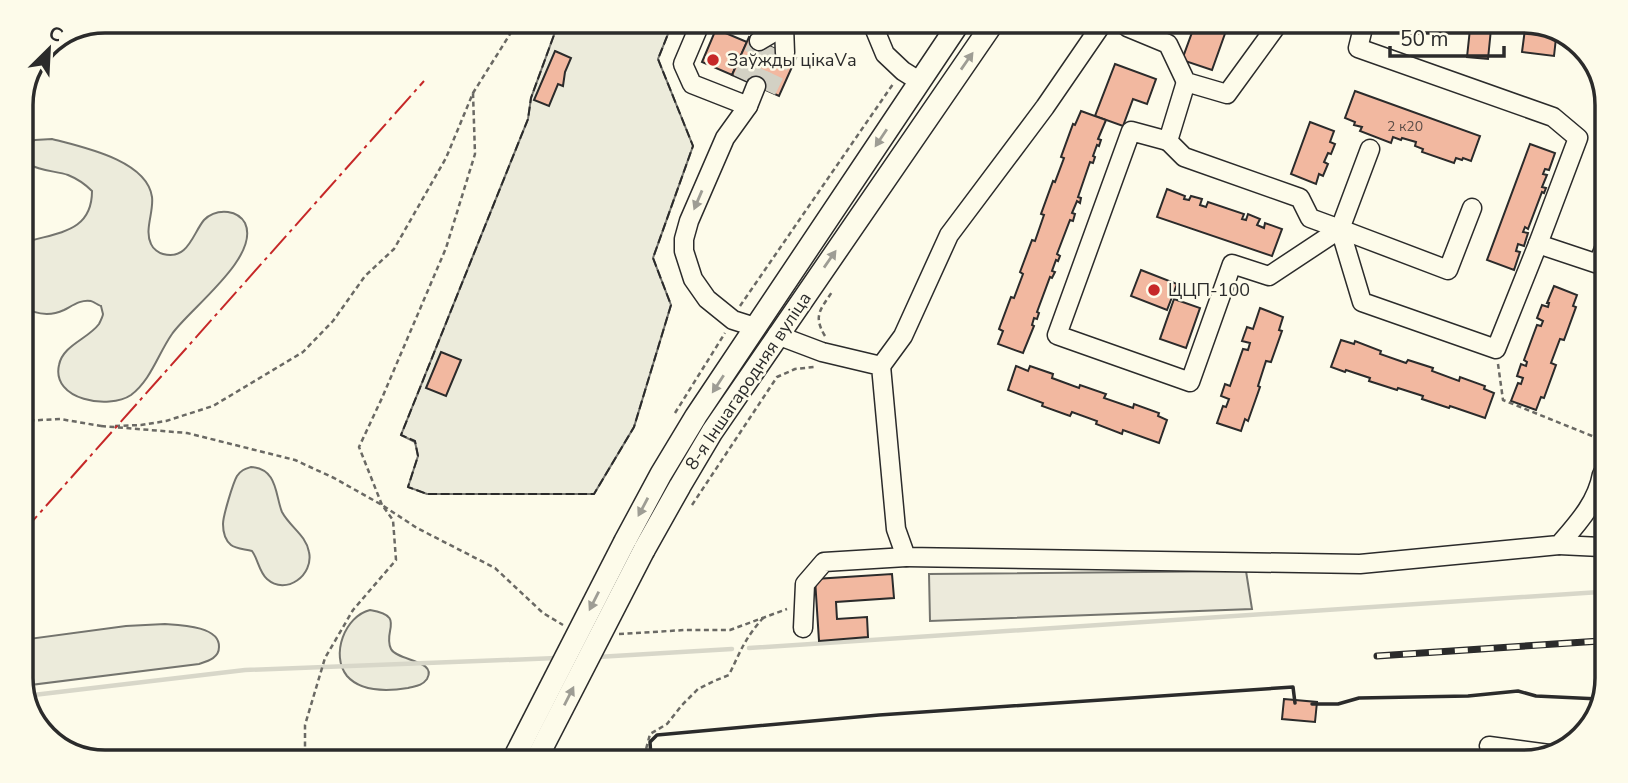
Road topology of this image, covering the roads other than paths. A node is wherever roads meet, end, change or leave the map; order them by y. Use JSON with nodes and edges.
{"nodes":[{"id":1,"x":696,"y":33,"type":"edge"},
{"id":2,"x":876,"y":33,"type":"edge"},
{"id":3,"x":952,"y":33,"type":"edge"},
{"id":4,"x":986,"y":33,"type":"edge"},
{"id":5,"x":1096,"y":33,"type":"edge"},
{"id":6,"x":1141,"y":33,"type":"edge"},
{"id":7,"x":1271,"y":33,"type":"edge"},
{"id":8,"x":1362,"y":33,"type":"edge"},
{"id":9,"x":919,"y":81,"type":"junction"},
{"id":10,"x":1186,"y":82,"type":"junction"},
{"id":11,"x":942,"y":96,"type":"junction"},
{"id":12,"x":748,"y":106,"type":"junction"},
{"id":13,"x":1168,"y":141,"type":"junction"},
{"id":14,"x":1370,"y":149,"type":"dead end"},
{"id":15,"x":1472,"y":208,"type":"dead end"},
{"id":16,"x":1340,"y":229,"type":"junction"},
{"id":17,"x":1538,"y":244,"type":"junction"},
{"id":18,"x":1595,"y":263,"type":"edge"},
{"id":19,"x":755,"y":327,"type":"junction"},
{"id":20,"x":777,"y":335,"type":"junction"},
{"id":21,"x":881,"y":366,"type":"junction"},
{"id":22,"x":1595,"y":493,"type":"edge"},
{"id":23,"x":635,"y":545,"type":"junction"},
{"id":24,"x":1559,"y":545,"type":"junction"},
{"id":25,"x":1595,"y":547,"type":"edge"},
{"id":26,"x":906,"y":556,"type":"junction"},
{"id":27,"x":803,"y":628,"type":"dead end"},
{"id":28,"x":1489,"y":746,"type":"dead end"},
{"id":29,"x":518,"y":750,"type":"edge"},
{"id":30,"x":541,"y":750,"type":"edge"},
{"id":31,"x":1519,"y":750,"type":"edge"}],
"edges":[{"from":1,"to":12,"type":"lane"},
{"from":2,"to":9,"type":"lane"},
{"from":3,"to":9,"type":"main road","name":"8-я Іншагародняя вуліца"},
{"from":11,"to":4,"type":"main road","name":"8-я Іншагародняя вуліца","one_way":true},
{"from":5,"to":21,"type":"lane"},
{"from":6,"to":10,"type":"lane"},
{"from":7,"to":10,"type":"lane"},
{"from":8,"to":17,"type":"lane"},
{"from":9,"to":11,"type":"main road"},
{"from":9,"to":19,"type":"main road","name":"8-я Іншагародняя вуліца","one_way":true},
{"from":10,"to":13,"type":"lane"},
{"from":20,"to":11,"type":"main road","name":"8-я Іншагародняя вуліца","one_way":true},
{"from":12,"to":12,"type":"lane"},
{"from":12,"to":19,"type":"lane","one_way":true},
{"from":13,"to":16,"type":"lane"},
{"from":13,"to":16,"type":"lane"},
{"from":14,"to":16,"type":"lane"},
{"from":15,"to":16,"type":"lane"},
{"from":16,"to":17,"type":"lane"},
{"from":17,"to":18,"type":"lane"},
{"from":19,"to":20,"type":"main road"},
{"from":19,"to":23,"type":"main road","name":"8-я Іншагародняя вуліца","one_way":true},
{"from":20,"to":21,"type":"lane"},
{"from":20,"to":23,"type":"main road","name":"8-я Іншагародняя вуліца"},
{"from":21,"to":26,"type":"lane"},
{"from":22,"to":24,"type":"lane"},
{"from":23,"to":29,"type":"main road","name":"8-я Іншагародняя вуліца","one_way":true,"bridge":true},
{"from":30,"to":23,"type":"main road","name":"8-я Іншагародняя вуліца","one_way":true,"bridge":true},
{"from":24,"to":25,"type":"lane"},
{"from":24,"to":26,"type":"lane"},
{"from":26,"to":27,"type":"lane"},
{"from":28,"to":31,"type":"lane"}]}
